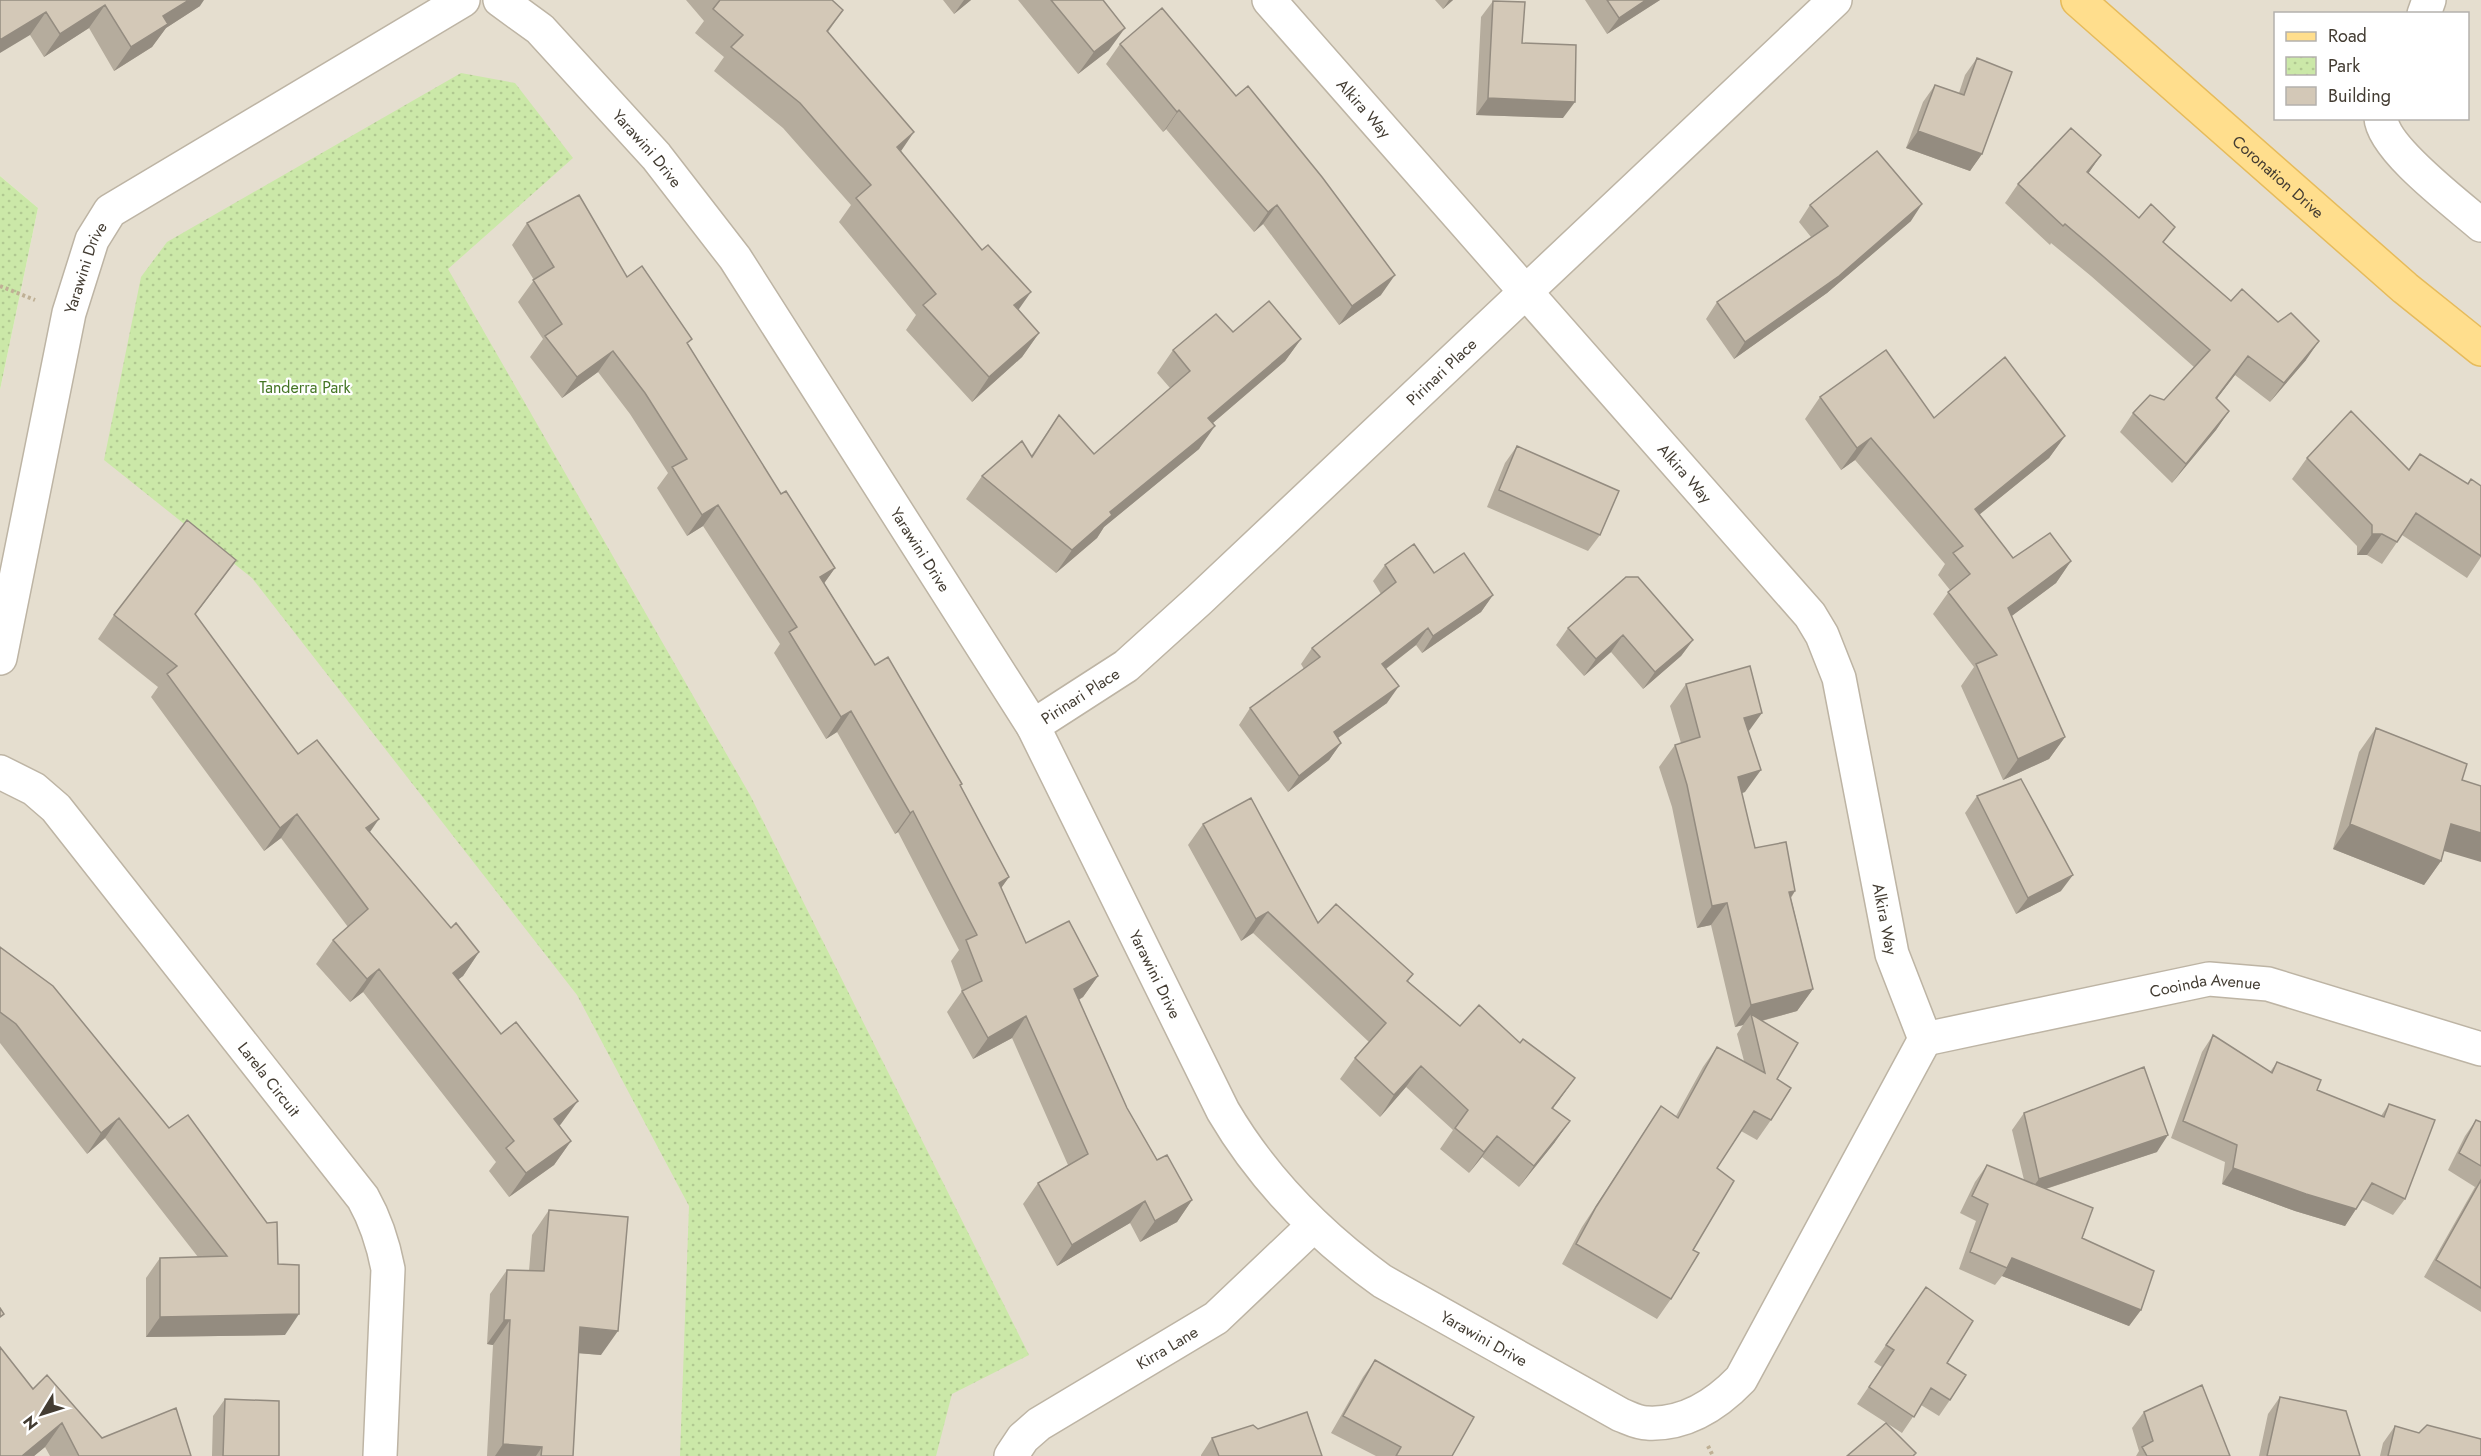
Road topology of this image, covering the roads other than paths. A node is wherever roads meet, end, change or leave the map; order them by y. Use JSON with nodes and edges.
{"nodes":[{"id":1,"x":463,"y":0,"type":"edge"},
{"id":2,"x":500,"y":0,"type":"edge"},
{"id":3,"x":1269,"y":0,"type":"edge"},
{"id":4,"x":1835,"y":0,"type":"edge"},
{"id":5,"x":2078,"y":0,"type":"edge"},
{"id":6,"x":2381,"y":120,"type":"edge"},
{"id":7,"x":2481,"y":225,"type":"edge"},
{"id":8,"x":1525,"y":291,"type":"junction"},
{"id":9,"x":2481,"y":349,"type":"edge"},
{"id":10,"x":0,"y":658,"type":"edge"},
{"id":11,"x":1033,"y":726,"type":"junction"},
{"id":12,"x":0,"y":772,"type":"edge"},
{"id":13,"x":1924,"y":1039,"type":"junction"},
{"id":14,"x":2481,"y":1049,"type":"edge"},
{"id":15,"x":1314,"y":1225,"type":"junction"},
{"id":16,"x":380,"y":1456,"type":"edge"},
{"id":17,"x":1011,"y":1456,"type":"edge"}],
"edges":[{"from":1,"to":10,"type":"street","name":"Yarawini Drive"},
{"from":2,"to":11,"type":"street","name":"Yarawini Drive"},
{"from":3,"to":8,"type":"street","name":"Alkira Way"},
{"from":4,"to":8,"type":"street","name":"Pirinari Place"},
{"from":5,"to":9,"type":"main road","name":"Coronation Drive"},
{"from":6,"to":7,"type":"street"},
{"from":8,"to":11,"type":"street","name":"Pirinari Place"},
{"from":8,"to":13,"type":"street","name":"Alkira Way"},
{"from":11,"to":15,"type":"street","name":"Yarawini Drive"},
{"from":12,"to":16,"type":"street","name":"Larela Circuit"},
{"from":13,"to":14,"type":"street","name":"Cooinda Avenue"},
{"from":13,"to":15,"type":"street","name":"Yarawini Drive"},
{"from":15,"to":17,"type":"street","name":"Kirra Lane"}]}
